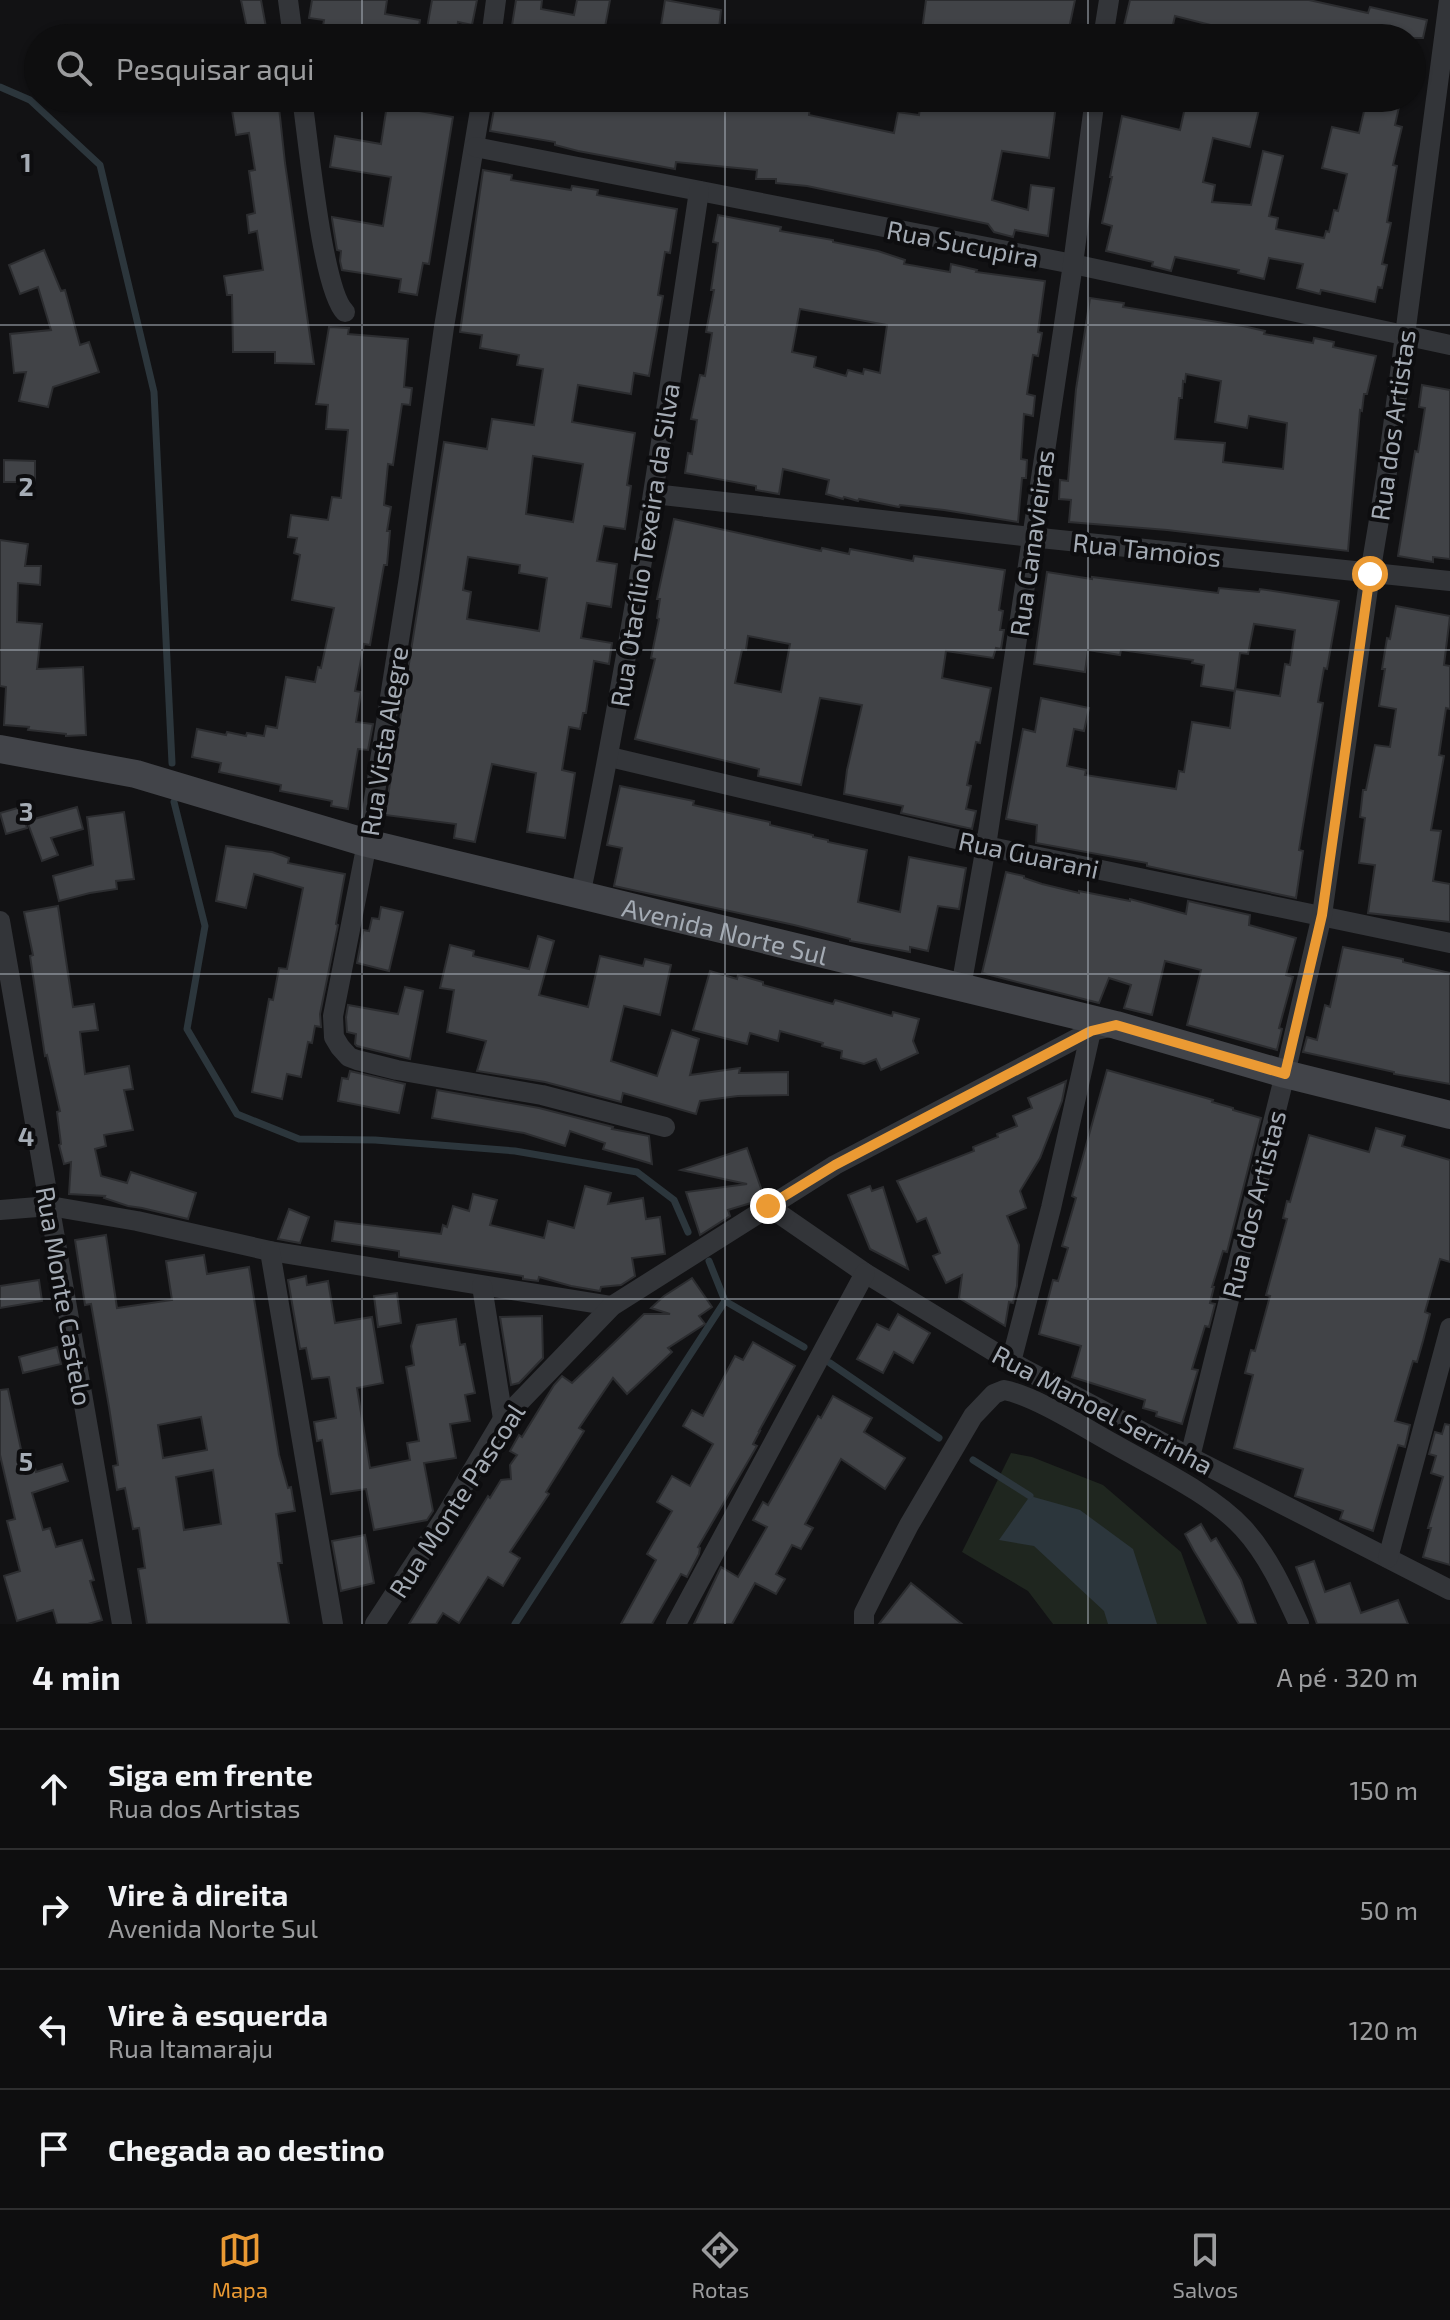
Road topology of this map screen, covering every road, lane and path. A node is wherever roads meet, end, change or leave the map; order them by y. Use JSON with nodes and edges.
{"nodes":[{"id":1,"x":288,"y":0,"type":"edge"},
{"id":2,"x":496,"y":0,"type":"edge"},
{"id":3,"x":1109,"y":0,"type":"edge"},
{"id":4,"x":1449,"y":0,"type":"edge"},
{"id":5,"x":291,"y":24,"type":"edge"},
{"id":6,"x":493,"y":24,"type":"edge"},
{"id":7,"x":1105,"y":24,"type":"edge"},
{"id":8,"x":304,"y":112,"type":"edge"},
{"id":9,"x":480,"y":112,"type":"edge"},
{"id":10,"x":1093,"y":112,"type":"edge"},
{"id":11,"x":475,"y":147,"type":"junction"},
{"id":12,"x":699,"y":191,"type":"junction"},
{"id":13,"x":1073,"y":264,"type":"junction"},
{"id":14,"x":345,"y":312,"type":"dead end"},
{"id":15,"x":1404,"y":336,"type":"junction"},
{"id":16,"x":1450,"y":345,"type":"edge"},
{"id":17,"x":654,"y":494,"type":"junction"},
{"id":18,"x":1031,"y":537,"type":"junction"},
{"id":19,"x":1370,"y":574,"type":"junction"},
{"id":20,"x":1450,"y":581,"type":"edge"},
{"id":21,"x":0,"y":749,"type":"edge"},
{"id":22,"x":610,"y":757,"type":"junction"},
{"id":23,"x":367,"y":843,"type":"junction"},
{"id":24,"x":986,"y":846,"type":"junction"},
{"id":25,"x":580,"y":896,"type":"junction"},
{"id":26,"x":1322,"y":915,"type":"junction"},
{"id":27,"x":0,"y":921,"type":"edge"},
{"id":28,"x":1450,"y":943,"type":"edge"},
{"id":29,"x":961,"y":987,"type":"junction"},
{"id":30,"x":1103,"y":1028,"type":"junction"},
{"id":31,"x":1285,"y":1074,"type":"junction"},
{"id":32,"x":1450,"y":1115,"type":"edge"},
{"id":33,"x":665,"y":1127,"type":"dead end"},
{"id":34,"x":50,"y":1206,"type":"junction"},
{"id":35,"x":768,"y":1206,"type":"junction"},
{"id":36,"x":0,"y":1210,"type":"edge"},
{"id":37,"x":270,"y":1251,"type":"junction"},
{"id":38,"x":865,"y":1273,"type":"junction"},
{"id":39,"x":482,"y":1286,"type":"junction"},
{"id":40,"x":612,"y":1306,"type":"junction"},
{"id":41,"x":1450,"y":1328,"type":"edge"},
{"id":42,"x":1011,"y":1362,"type":"junction"},
{"id":43,"x":503,"y":1419,"type":"junction"},
{"id":44,"x":1190,"y":1457,"type":"junction"},
{"id":45,"x":1388,"y":1558,"type":"junction"},
{"id":46,"x":1450,"y":1590,"type":"edge"},
{"id":47,"x":122,"y":1624,"type":"edge"},
{"id":48,"x":333,"y":1624,"type":"edge"},
{"id":49,"x":375,"y":1624,"type":"edge"},
{"id":50,"x":676,"y":1624,"type":"edge"},
{"id":51,"x":864,"y":1624,"type":"edge"},
{"id":52,"x":1299,"y":1624,"type":"edge"}],
"edges":[{"from":1,"to":5,"type":"street"},
{"from":2,"to":6,"type":"street"},
{"from":3,"to":7,"type":"street"},
{"from":4,"to":15,"type":"street","name":"Rua dos Artistas"},
{"from":8,"to":14,"type":"street"},
{"from":9,"to":11,"type":"street","name":"Rua Vista Alegre"},
{"from":10,"to":13,"type":"street","name":"Rua Canavieiras"},
{"from":11,"to":12,"type":"street","name":"Rua Sucupira"},
{"from":11,"to":23,"type":"street","name":"Rua Vista Alegre"},
{"from":12,"to":13,"type":"street","name":"Rua Sucupira"},
{"from":12,"to":17,"type":"street","name":"Rua Otacílio Texeira da Silva"},
{"from":13,"to":15,"type":"street","name":"Rua Sucupira"},
{"from":13,"to":18,"type":"street","name":"Rua Canavieiras"},
{"from":15,"to":16,"type":"street","name":"Rua Sucupira"},
{"from":15,"to":19,"type":"street","name":"Rua dos Artistas"},
{"from":17,"to":18,"type":"street","name":"Rua Tamoios"},
{"from":17,"to":22,"type":"street","name":"Rua Otacílio Texeira da Silva"},
{"from":18,"to":19,"type":"street","name":"Rua Tamoios"},
{"from":18,"to":24,"type":"street","name":"Rua Canavieiras"},
{"from":19,"to":20,"type":"street","name":"Rua Tamoios"},
{"from":19,"to":26,"type":"street","name":"Rua dos Artistas"},
{"from":21,"to":23,"type":"street","name":"Avenida Norte Sul"},
{"from":22,"to":24,"type":"street","name":"Rua Guarani"},
{"from":22,"to":25,"type":"street","name":"Rua Otacílio Texeira da Silva"},
{"from":23,"to":25,"type":"street","name":"Avenida Norte Sul"},
{"from":23,"to":33,"type":"street","name":"Rua Vista Alegre"},
{"from":24,"to":26,"type":"street","name":"Rua Guarani"},
{"from":24,"to":29,"type":"street","name":"Rua Canavieiras"},
{"from":25,"to":29,"type":"street","name":"Avenida Norte Sul"},
{"from":26,"to":28,"type":"street","name":"Rua Guarani"},
{"from":26,"to":31,"type":"street","name":"Rua dos Artistas"},
{"from":27,"to":34,"type":"street","name":"Rua Monte Castelo"},
{"from":29,"to":30,"type":"street","name":"Avenida Norte Sul"},
{"from":30,"to":31,"type":"street","name":"Avenida Norte Sul"},
{"from":30,"to":35,"type":"street","name":"Rua Monte Pascoal"},
{"from":30,"to":42,"type":"street"},
{"from":31,"to":32,"type":"street","name":"Avenida Norte Sul"},
{"from":31,"to":44,"type":"street","name":"Rua dos Artistas"},
{"from":34,"to":36,"type":"street"},
{"from":34,"to":37,"type":"street"},
{"from":34,"to":47,"type":"street","name":"Rua Monte Castelo"},
{"from":35,"to":38,"type":"street","name":"Rua Manoel Serrinha"},
{"from":35,"to":40,"type":"street","name":"Rua Monte Pascoal"},
{"from":37,"to":39,"type":"street"},
{"from":37,"to":48,"type":"street"},
{"from":38,"to":42,"type":"street","name":"Rua Manoel Serrinha"},
{"from":38,"to":50,"type":"street"},
{"from":39,"to":40,"type":"street"},
{"from":39,"to":43,"type":"street"},
{"from":40,"to":43,"type":"street","name":"Rua Monte Pascoal"},
{"from":41,"to":45,"type":"street"},
{"from":42,"to":44,"type":"street","name":"Rua Manoel Serrinha"},
{"from":43,"to":49,"type":"street","name":"Rua Monte Pascoal"},
{"from":44,"to":45,"type":"street","name":"Rua Manoel Serrinha"},
{"from":45,"to":46,"type":"street","name":"Rua Manoel Serrinha"},
{"from":51,"to":52,"type":"street"}]}
